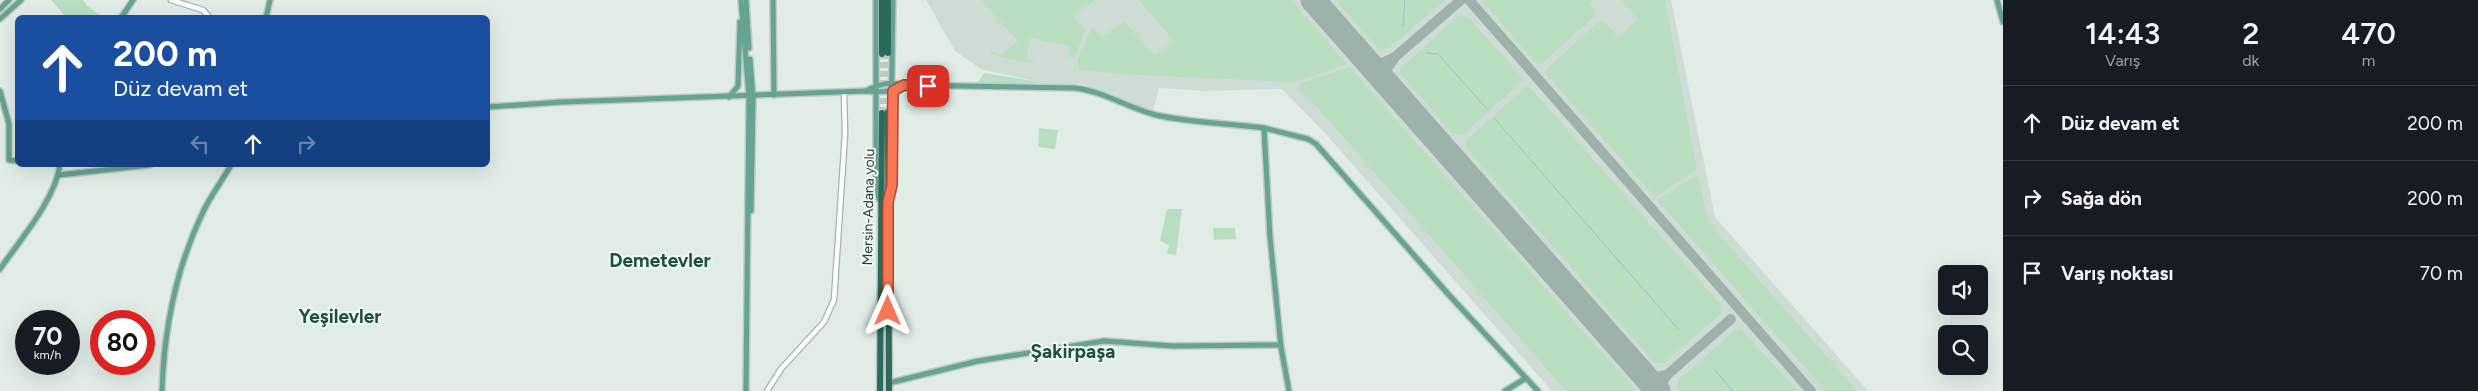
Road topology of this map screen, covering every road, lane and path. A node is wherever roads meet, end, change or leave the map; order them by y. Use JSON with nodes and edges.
{"nodes":[{"id":1,"x":9,"y":0,"type":"edge"},
{"id":2,"x":21,"y":0,"type":"edge"},
{"id":3,"x":134,"y":0,"type":"edge"},
{"id":4,"x":171,"y":0,"type":"edge"},
{"id":5,"x":270,"y":0,"type":"edge"},
{"id":6,"x":773,"y":0,"type":"edge"},
{"id":7,"x":876,"y":0,"type":"edge"},
{"id":8,"x":882,"y":0,"type":"edge"},
{"id":9,"x":888,"y":0,"type":"edge"},
{"id":10,"x":894,"y":0,"type":"edge"},
{"id":11,"x":1997,"y":0,"type":"edge"},
{"id":12,"x":742,"y":1,"type":"edge"},
{"id":13,"x":0,"y":9,"type":"edge"},
{"id":14,"x":123,"y":15,"type":"edge"},
{"id":15,"x":207,"y":15,"type":"edge"},
{"id":16,"x":267,"y":15,"type":"edge"},
{"id":17,"x":0,"y":19,"type":"edge"},
{"id":18,"x":2003,"y":22,"type":"edge"},
{"id":19,"x":893,"y":82,"type":"junction"},
{"id":20,"x":904,"y":85,"type":"junction"},
{"id":21,"x":876,"y":86,"type":"junction"},
{"id":22,"x":0,"y":91,"type":"edge"},
{"id":23,"x":866,"y":91,"type":"junction"},
{"id":24,"x":893,"y":91,"type":"junction"},
{"id":25,"x":876,"y":92,"type":"junction"},
{"id":26,"x":844,"y":93,"type":"junction"},
{"id":27,"x":774,"y":95,"type":"junction"},
{"id":28,"x":729,"y":97,"type":"junction"},
{"id":29,"x":751,"y":97,"type":"junction"},
{"id":30,"x":490,"y":107,"type":"edge"},
{"id":31,"x":1264,"y":128,"type":"junction"},
{"id":32,"x":15,"y":161,"type":"edge"},
{"id":33,"x":60,"y":167,"type":"edge"},
{"id":34,"x":132,"y":167,"type":"edge"},
{"id":35,"x":230,"y":167,"type":"edge"},
{"id":36,"x":59,"y":175,"type":"junction"},
{"id":37,"x":888,"y":202,"type":"junction"},
{"id":38,"x":881,"y":205,"type":"junction"},
{"id":39,"x":0,"y":269,"type":"edge"},
{"id":40,"x":1280,"y":345,"type":"junction"},
{"id":41,"x":1526,"y":378,"type":"junction"},
{"id":42,"x":889,"y":383,"type":"junction"},
{"id":43,"x":162,"y":391,"type":"edge"},
{"id":44,"x":747,"y":391,"type":"edge"},
{"id":45,"x":767,"y":391,"type":"edge"},
{"id":46,"x":880,"y":391,"type":"edge"},
{"id":47,"x":889,"y":391,"type":"edge"},
{"id":48,"x":1289,"y":391,"type":"edge"},
{"id":49,"x":1505,"y":391,"type":"edge"},
{"id":50,"x":1538,"y":391,"type":"edge"}],
"edges":[{"from":1,"to":13,"type":"main road"},
{"from":2,"to":17,"type":"main road"},
{"from":3,"to":14,"type":"main road"},
{"from":4,"to":15,"type":"street"},
{"from":5,"to":16,"type":"main road"},
{"from":6,"to":27,"type":"main road"},
{"from":7,"to":21,"type":"main road"},
{"from":8,"to":9,"type":"highway"},
{"from":10,"to":19,"type":"main road"},
{"from":11,"to":18,"type":"main road"},
{"from":12,"to":28,"type":"main road"},
{"from":12,"to":29,"type":"main road"},
{"from":19,"to":20,"type":"main road"},
{"from":19,"to":21,"type":"main road"},
{"from":19,"to":24,"type":"main road"},
{"from":20,"to":24,"type":"main road"},
{"from":20,"to":31,"type":"main road"},
{"from":21,"to":23,"type":"main road"},
{"from":21,"to":25,"type":"main road"},
{"from":22,"to":32,"type":"main road"},
{"from":23,"to":25,"type":"main road"},
{"from":23,"to":26,"type":"main road"},
{"from":24,"to":25,"type":"main road"},
{"from":24,"to":37,"type":"main road"},
{"from":25,"to":38,"type":"main road"},
{"from":26,"to":27,"type":"main road"},
{"from":26,"to":45,"type":"street"},
{"from":27,"to":29,"type":"main road"},
{"from":28,"to":29,"type":"main road"},
{"from":28,"to":30,"type":"main road"},
{"from":29,"to":44,"type":"main road"},
{"from":31,"to":40,"type":"main road"},
{"from":31,"to":41,"type":"main road"},
{"from":33,"to":36,"type":"main road"},
{"from":34,"to":36,"type":"main road"},
{"from":35,"to":43,"type":"main road"},
{"from":36,"to":39,"type":"main road"},
{"from":37,"to":38,"type":"highway","name":"Mersin-Adana yolu"},
{"from":37,"to":42,"type":"highway","name":"Mersin-Adana yolu"},
{"from":38,"to":46,"type":"highway","name":"Mersin-Adana yolu"},
{"from":40,"to":42,"type":"main road"},
{"from":40,"to":48,"type":"main road"},
{"from":41,"to":49,"type":"main road"},
{"from":41,"to":50,"type":"main road"},
{"from":42,"to":47,"type":"highway","name":"Mersin-Adana yolu"}]}
